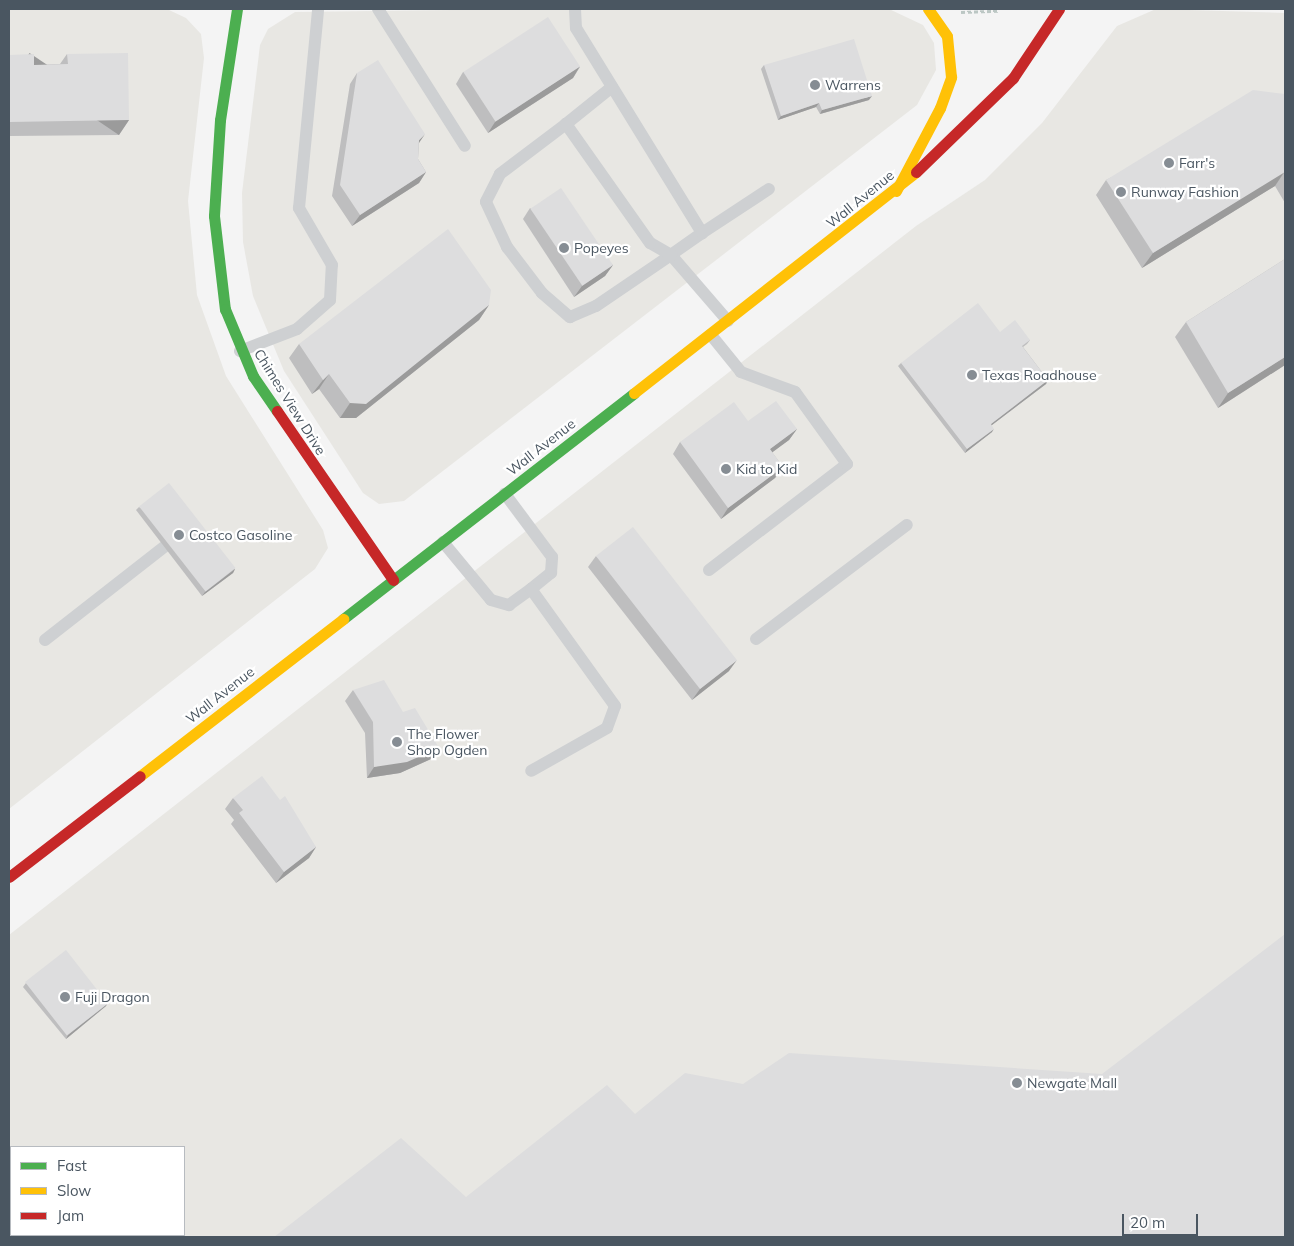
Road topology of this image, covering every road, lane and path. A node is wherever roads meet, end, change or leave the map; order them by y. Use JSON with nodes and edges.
{"nodes":[{"id":1,"x":237,"y":9,"type":"edge"},
{"id":2,"x":318,"y":9,"type":"edge"},
{"id":3,"x":378,"y":9,"type":"edge"},
{"id":4,"x":575,"y":9,"type":"edge"},
{"id":5,"x":928,"y":9,"type":"edge"},
{"id":6,"x":1059,"y":9,"type":"edge"},
{"id":7,"x":956,"y":12,"type":"dead end"},
{"id":8,"x":998,"y":12,"type":"dead end"},
{"id":9,"x":612,"y":88,"type":"junction"},
{"id":10,"x":566,"y":124,"type":"junction"},
{"id":11,"x":466,"y":146,"type":"dead end"},
{"id":12,"x":769,"y":189,"type":"dead end"},
{"id":13,"x":896,"y":191,"type":"junction"},
{"id":14,"x":702,"y":233,"type":"junction"},
{"id":15,"x":671,"y":255,"type":"junction"},
{"id":16,"x":728,"y":321,"type":"junction"},
{"id":17,"x":710,"y":335,"type":"junction"},
{"id":18,"x":240,"y":350,"type":"junction"},
{"id":19,"x":505,"y":494,"type":"junction"},
{"id":20,"x":907,"y":525,"type":"dead end"},
{"id":21,"x":443,"y":542,"type":"junction"},
{"id":22,"x":164,"y":547,"type":"edge"},
{"id":23,"x":709,"y":570,"type":"dead end"},
{"id":24,"x":393,"y":580,"type":"junction"},
{"id":25,"x":531,"y":589,"type":"junction"},
{"id":26,"x":756,"y":639,"type":"dead end"},
{"id":27,"x":46,"y":640,"type":"dead end"},
{"id":28,"x":531,"y":771,"type":"dead end"},
{"id":29,"x":9,"y":877,"type":"edge"}],
"edges":[{"from":1,"to":18,"type":"main road","name":"Chimes View Drive"},
{"from":2,"to":18,"type":"lane"},
{"from":3,"to":11,"type":"lane"},
{"from":4,"to":9,"type":"lane"},
{"from":5,"to":13,"type":"main road"},
{"from":6,"to":13,"type":"main road","name":"Wall Avenue"},
{"from":7,"to":8,"type":"path"},
{"from":9,"to":10,"type":"lane"},
{"from":9,"to":14,"type":"lane"},
{"from":10,"to":15,"type":"lane"},
{"from":10,"to":15,"type":"lane"},
{"from":12,"to":14,"type":"lane"},
{"from":13,"to":16,"type":"main road","name":"Wall Avenue"},
{"from":14,"to":15,"type":"lane"},
{"from":15,"to":16,"type":"lane"},
{"from":16,"to":17,"type":"main road","name":"Wall Avenue"},
{"from":17,"to":19,"type":"main road","name":"Wall Avenue"},
{"from":17,"to":23,"type":"lane"},
{"from":18,"to":24,"type":"main road","name":"Chimes View Drive"},
{"from":19,"to":21,"type":"main road","name":"Wall Avenue"},
{"from":19,"to":25,"type":"lane"},
{"from":20,"to":26,"type":"lane"},
{"from":21,"to":24,"type":"main road","name":"Wall Avenue"},
{"from":21,"to":25,"type":"lane"},
{"from":22,"to":27,"type":"lane"},
{"from":24,"to":29,"type":"main road","name":"Wall Avenue"},
{"from":25,"to":28,"type":"lane"}]}
